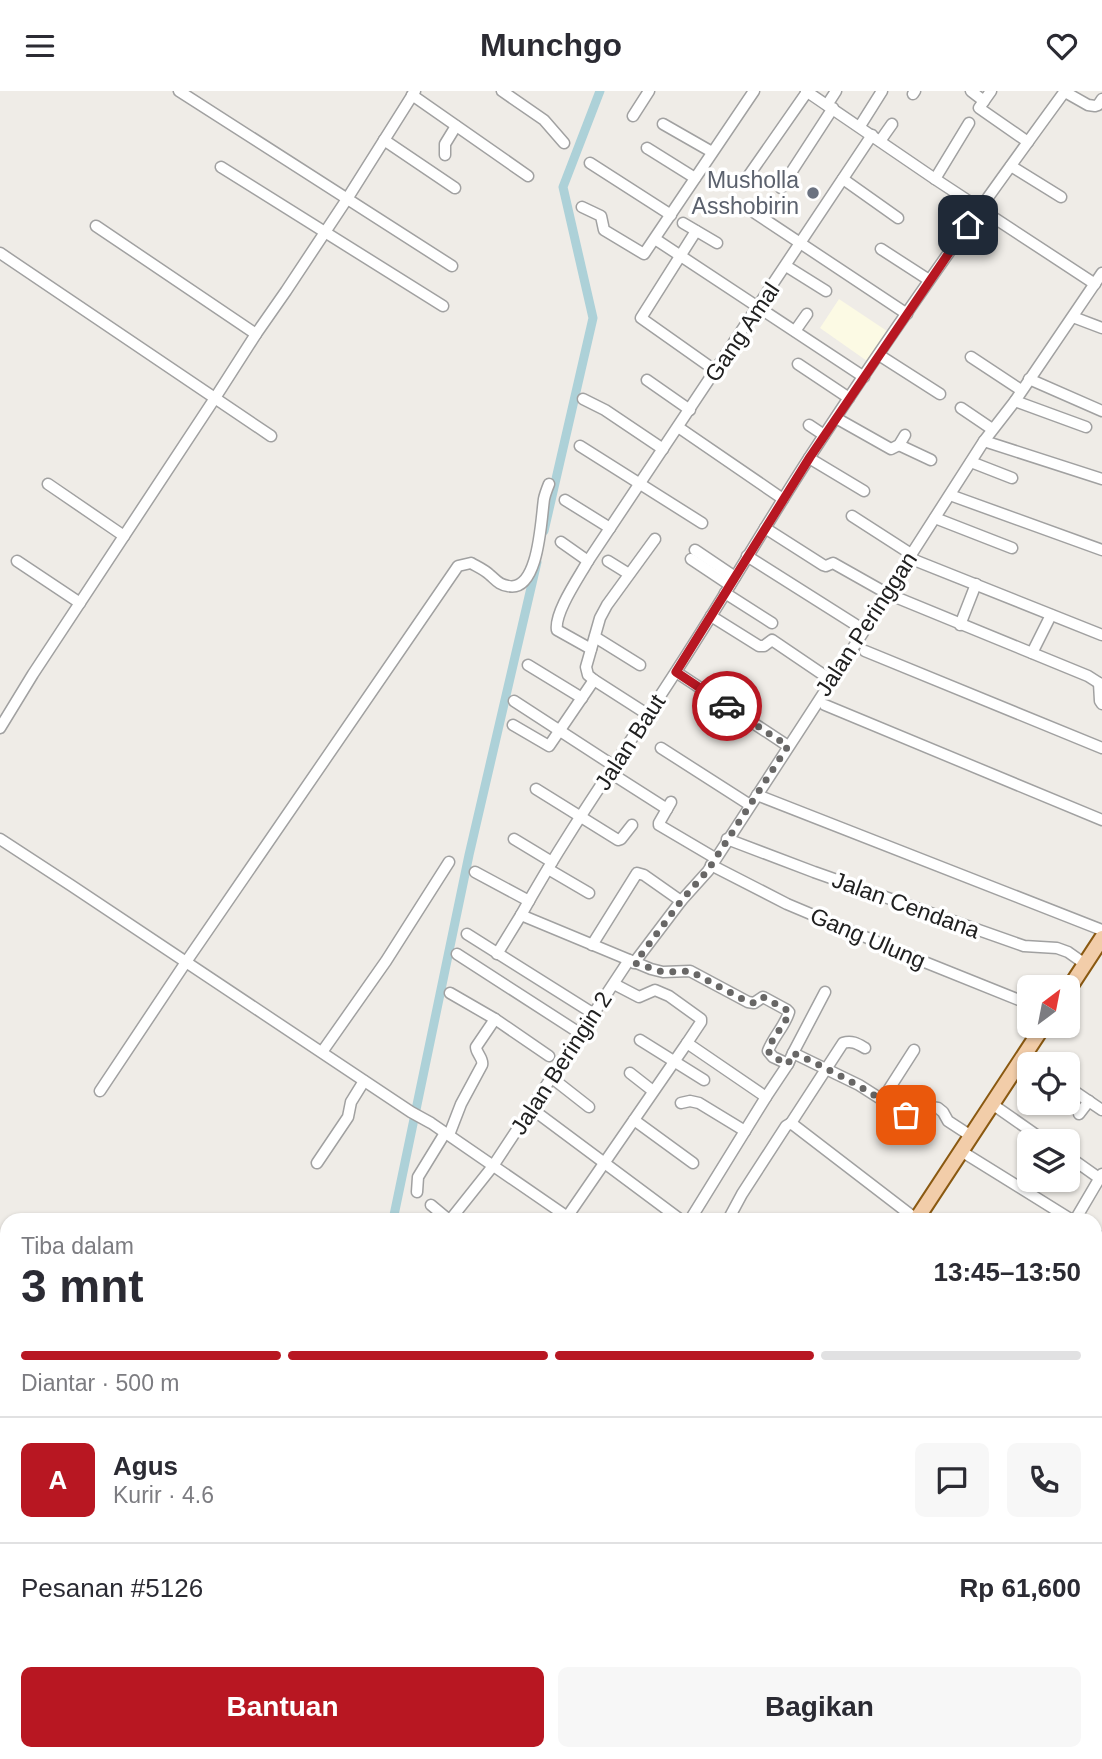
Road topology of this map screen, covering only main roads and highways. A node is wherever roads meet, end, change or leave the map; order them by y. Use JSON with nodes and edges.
{"nodes":[{"id":1,"x":1099,"y":948,"type":"edge"},
{"id":2,"x":1078,"y":975,"type":"edge"},
{"id":3,"x":1017,"y":1074,"type":"edge"},
{"id":4,"x":920,"y":1213,"type":"edge"}],
"edges":[{"from":1,"to":2,"type":"main road"},
{"from":3,"to":4,"type":"main road"}]}
